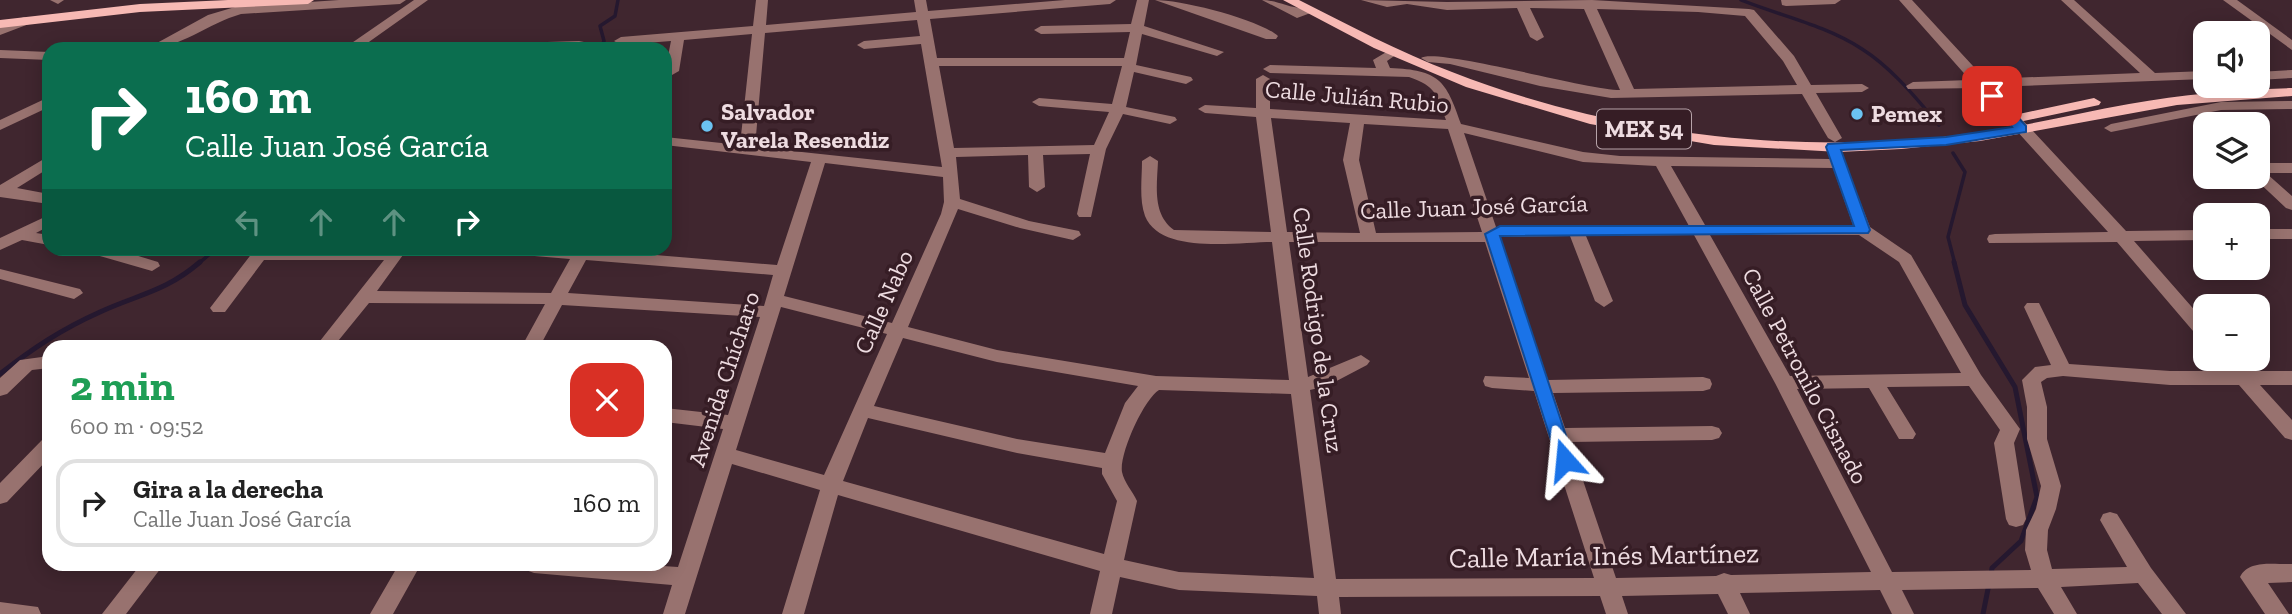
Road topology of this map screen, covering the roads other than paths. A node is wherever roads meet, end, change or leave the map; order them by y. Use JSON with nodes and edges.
{"nodes":[{"id":1,"x":167,"y":0,"type":"edge"},
{"id":2,"x":308,"y":0,"type":"edge"},
{"id":3,"x":400,"y":0,"type":"edge"},
{"id":4,"x":422,"y":0,"type":"edge"},
{"id":5,"x":762,"y":0,"type":"edge"},
{"id":6,"x":1110,"y":0,"type":"edge"},
{"id":7,"x":1143,"y":0,"type":"edge"},
{"id":8,"x":1161,"y":0,"type":"edge"},
{"id":9,"x":1268,"y":0,"type":"edge"},
{"id":10,"x":1289,"y":0,"type":"edge"},
{"id":11,"x":1367,"y":0,"type":"edge"},
{"id":12,"x":1407,"y":0,"type":"edge"},
{"id":13,"x":1835,"y":0,"type":"edge"},
{"id":14,"x":1905,"y":0,"type":"edge"},
{"id":15,"x":2067,"y":0,"type":"edge"},
{"id":16,"x":2229,"y":0,"type":"edge"},
{"id":17,"x":1786,"y":2,"type":"dead end"},
{"id":18,"x":1588,"y":3,"type":"edge"},
{"id":19,"x":1308,"y":5,"type":"edge"},
{"id":20,"x":1522,"y":5,"type":"junction"},
{"id":21,"x":921,"y":8,"type":"edge"},
{"id":22,"x":240,"y":10,"type":"junction"},
{"id":23,"x":0,"y":18,"type":"edge"},
{"id":24,"x":24,"y":21,"type":"junction"},
{"id":25,"x":0,"y":24,"type":"edge"},
{"id":26,"x":1137,"y":29,"type":"junction"},
{"id":27,"x":760,"y":30,"type":"junction"},
{"id":28,"x":1041,"y":30,"type":"dead end"},
{"id":29,"x":0,"y":31,"type":"edge"},
{"id":30,"x":1270,"y":36,"type":"dead end"},
{"id":31,"x":678,"y":37,"type":"junction"},
{"id":32,"x":1537,"y":37,"type":"dead end"},
{"id":33,"x":928,"y":39,"type":"junction"},
{"id":34,"x":621,"y":41,"type":"dead end"},
{"id":35,"x":167,"y":42,"type":"edge"},
{"id":36,"x":181,"y":42,"type":"edge"},
{"id":37,"x":359,"y":42,"type":"edge"},
{"id":38,"x":864,"y":45,"type":"dead end"},
{"id":39,"x":2292,"y":46,"type":"edge"},
{"id":40,"x":1217,"y":52,"type":"dead end"},
{"id":41,"x":1393,"y":52,"type":"junction"},
{"id":42,"x":0,"y":54,"type":"edge"},
{"id":43,"x":42,"y":57,"type":"edge"},
{"id":44,"x":932,"y":62,"type":"junction"},
{"id":45,"x":1130,"y":65,"type":"junction"},
{"id":46,"x":1423,"y":66,"type":"junction"},
{"id":47,"x":672,"y":71,"type":"dead end"},
{"id":48,"x":1385,"y":72,"type":"junction"},
{"id":49,"x":2292,"y":74,"type":"edge"},
{"id":50,"x":2193,"y":75,"type":"edge"},
{"id":51,"x":2270,"y":75,"type":"edge"},
{"id":52,"x":2152,"y":77,"type":"junction"},
{"id":53,"x":1185,"y":80,"type":"dead end"},
{"id":54,"x":1979,"y":82,"type":"junction"},
{"id":55,"x":2292,"y":83,"type":"edge"},
{"id":56,"x":2270,"y":84,"type":"edge"},
{"id":57,"x":1913,"y":86,"type":"dead end"},
{"id":58,"x":1862,"y":88,"type":"dead end"},
{"id":59,"x":2193,"y":89,"type":"edge"},
{"id":60,"x":1804,"y":90,"type":"junction"},
{"id":61,"x":2292,"y":92,"type":"edge"},
{"id":62,"x":1630,"y":95,"type":"junction"},
{"id":63,"x":1039,"y":102,"type":"dead end"},
{"id":64,"x":42,"y":105,"type":"edge"},
{"id":65,"x":2292,"y":105,"type":"edge"},
{"id":66,"x":1118,"y":109,"type":"junction"},
{"id":67,"x":1205,"y":109,"type":"dead end"},
{"id":68,"x":42,"y":112,"type":"edge"},
{"id":69,"x":1263,"y":112,"type":"junction"},
{"id":70,"x":2190,"y":114,"type":"junction"},
{"id":71,"x":1358,"y":117,"type":"junction"},
{"id":72,"x":2193,"y":117,"type":"edge"},
{"id":73,"x":1170,"y":120,"type":"dead end"},
{"id":74,"x":2016,"y":124,"type":"junction"},
{"id":75,"x":0,"y":126,"type":"edge"},
{"id":76,"x":1457,"y":127,"type":"junction"},
{"id":77,"x":2111,"y":128,"type":"dead end"},
{"id":78,"x":0,"y":133,"type":"edge"},
{"id":79,"x":672,"y":142,"type":"edge"},
{"id":80,"x":1099,"y":149,"type":"junction"},
{"id":81,"x":1835,"y":150,"type":"junction"},
{"id":82,"x":1035,"y":151,"type":"junction"},
{"id":83,"x":747,"y":152,"type":"junction"},
{"id":84,"x":947,"y":153,"type":"junction"},
{"id":85,"x":820,"y":159,"type":"junction"},
{"id":86,"x":1150,"y":161,"type":"dead end"},
{"id":87,"x":1662,"y":163,"type":"junction"},
{"id":88,"x":42,"y":165,"type":"edge"},
{"id":89,"x":2292,"y":167,"type":"edge"},
{"id":90,"x":2270,"y":168,"type":"edge"},
{"id":91,"x":951,"y":173,"type":"junction"},
{"id":92,"x":2270,"y":184,"type":"edge"},
{"id":93,"x":1037,"y":187,"type":"dead end"},
{"id":94,"x":1,"y":191,"type":"edge"},
{"id":95,"x":42,"y":198,"type":"edge"},
{"id":96,"x":953,"y":202,"type":"junction"},
{"id":97,"x":2292,"y":205,"type":"edge"},
{"id":98,"x":1085,"y":214,"type":"dead end"},
{"id":99,"x":42,"y":224,"type":"edge"},
{"id":100,"x":1576,"y":230,"type":"junction"},
{"id":101,"x":1697,"y":230,"type":"junction"},
{"id":102,"x":1863,"y":230,"type":"junction"},
{"id":103,"x":1492,"y":234,"type":"junction"},
{"id":104,"x":2270,"y":234,"type":"edge"},
{"id":105,"x":2292,"y":234,"type":"edge"},
{"id":106,"x":19,"y":235,"type":"junction"},
{"id":107,"x":1073,"y":235,"type":"dead end"},
{"id":108,"x":2120,"y":235,"type":"junction"},
{"id":109,"x":2193,"y":235,"type":"edge"},
{"id":110,"x":1281,"y":237,"type":"junction"},
{"id":111,"x":1369,"y":237,"type":"junction"},
{"id":112,"x":42,"y":239,"type":"edge"},
{"id":113,"x":1995,"y":239,"type":"dead end"},
{"id":114,"x":0,"y":245,"type":"edge"},
{"id":115,"x":120,"y":256,"type":"edge"},
{"id":116,"x":259,"y":256,"type":"edge"},
{"id":117,"x":397,"y":256,"type":"edge"},
{"id":118,"x":579,"y":256,"type":"edge"},
{"id":119,"x":593,"y":256,"type":"edge"},
{"id":120,"x":152,"y":265,"type":"dead end"},
{"id":121,"x":785,"y":271,"type":"junction"},
{"id":122,"x":0,"y":274,"type":"edge"},
{"id":123,"x":74,"y":293,"type":"dead end"},
{"id":124,"x":365,"y":297,"type":"junction"},
{"id":125,"x":556,"y":298,"type":"junction"},
{"id":126,"x":1604,"y":301,"type":"dead end"},
{"id":127,"x":774,"y":306,"type":"junction"},
{"id":128,"x":2033,"y":307,"type":"dead end"},
{"id":129,"x":219,"y":309,"type":"dead end"},
{"id":130,"x":2193,"y":320,"type":"edge"},
{"id":131,"x":899,"y":331,"type":"junction"},
{"id":132,"x":330,"y":340,"type":"edge"},
{"id":133,"x":534,"y":340,"type":"edge"},
{"id":134,"x":1362,"y":361,"type":"dead end"},
{"id":135,"x":39,"y":363,"type":"edge"},
{"id":136,"x":2063,"y":370,"type":"junction"},
{"id":137,"x":2237,"y":371,"type":"edge"},
{"id":138,"x":2292,"y":378,"type":"edge"},
{"id":139,"x":1974,"y":379,"type":"junction"},
{"id":140,"x":2244,"y":379,"type":"junction"},
{"id":141,"x":1492,"y":381,"type":"dead end"},
{"id":142,"x":1874,"y":381,"type":"junction"},
{"id":143,"x":1156,"y":383,"type":"junction"},
{"id":144,"x":1784,"y":383,"type":"junction"},
{"id":145,"x":1703,"y":384,"type":"dead end"},
{"id":146,"x":1301,"y":386,"type":"junction"},
{"id":147,"x":1541,"y":386,"type":"junction"},
{"id":148,"x":0,"y":389,"type":"edge"},
{"id":149,"x":863,"y":410,"type":"junction"},
{"id":150,"x":672,"y":416,"type":"edge"},
{"id":151,"x":736,"y":423,"type":"junction"},
{"id":152,"x":2010,"y":429,"type":"junction"},
{"id":153,"x":1712,"y":433,"type":"dead end"},
{"id":154,"x":2292,"y":433,"type":"edge"},
{"id":155,"x":1906,"y":434,"type":"dead end"},
{"id":156,"x":1557,"y":435,"type":"junction"},
{"id":157,"x":2037,"y":439,"type":"junction"},
{"id":158,"x":42,"y":452,"type":"edge"},
{"id":159,"x":726,"y":455,"type":"junction"},
{"id":160,"x":1112,"y":462,"type":"junction"},
{"id":161,"x":830,"y":486,"type":"junction"},
{"id":162,"x":0,"y":496,"type":"edge"},
{"id":163,"x":2016,"y":519,"type":"dead end"},
{"id":164,"x":2110,"y":520,"type":"dead end"},
{"id":165,"x":1112,"y":566,"type":"junction"},
{"id":166,"x":147,"y":571,"type":"edge"},
{"id":167,"x":406,"y":571,"type":"edge"},
{"id":168,"x":616,"y":571,"type":"edge"},
{"id":169,"x":2292,"y":573,"type":"edge"},
{"id":170,"x":2143,"y":574,"type":"junction"},
{"id":171,"x":686,"y":577,"type":"junction"},
{"id":172,"x":2044,"y":579,"type":"junction"},
{"id":173,"x":1724,"y":582,"type":"junction"},
{"id":174,"x":1886,"y":583,"type":"junction"},
{"id":175,"x":1608,"y":587,"type":"junction"},
{"id":176,"x":1327,"y":588,"type":"junction"},
{"id":177,"x":0,"y":611,"type":"edge"},
{"id":178,"x":30,"y":614,"type":"edge"},
{"id":179,"x":113,"y":614,"type":"edge"},
{"id":180,"x":381,"y":614,"type":"edge"},
{"id":181,"x":674,"y":614,"type":"edge"},
{"id":182,"x":793,"y":614,"type":"edge"},
{"id":183,"x":1101,"y":614,"type":"edge"},
{"id":184,"x":1330,"y":614,"type":"edge"},
{"id":185,"x":1617,"y":614,"type":"edge"},
{"id":186,"x":1739,"y":614,"type":"edge"},
{"id":187,"x":1903,"y":614,"type":"edge"},
{"id":188,"x":2066,"y":614,"type":"edge"},
{"id":189,"x":2175,"y":614,"type":"edge"},
{"id":190,"x":2278,"y":614,"type":"edge"}],
"edges":[{"from":1,"to":23,"type":"main road"},
{"from":2,"to":24,"type":"main road"},
{"from":3,"to":22,"type":"street"},
{"from":4,"to":37,"type":"street"},
{"from":5,"to":27,"type":"street"},
{"from":6,"to":21,"type":"street"},
{"from":7,"to":26,"type":"street"},
{"from":8,"to":30,"type":"street"},
{"from":9,"to":19,"type":"street"},
{"from":10,"to":19,"type":"main road","number":"MEX 54"},
{"from":11,"to":12,"type":"street"},
{"from":12,"to":20,"type":"street"},
{"from":13,"to":17,"type":"street"},
{"from":14,"to":54,"type":"street"},
{"from":15,"to":52,"type":"street"},
{"from":16,"to":39,"type":"street"},
{"from":18,"to":20,"type":"street"},
{"from":18,"to":60,"type":"street"},
{"from":18,"to":62,"type":"street"},
{"from":19,"to":41,"type":"main road","number":"MEX 54"},
{"from":19,"to":46,"type":"main road","number":"MEX 54"},
{"from":20,"to":32,"type":"street"},
{"from":21,"to":27,"type":"street"},
{"from":21,"to":33,"type":"street","name":"Calle Nabo"},
{"from":22,"to":35,"type":"street"},
{"from":22,"to":36,"type":"street"},
{"from":24,"to":25,"type":"main road"},
{"from":24,"to":29,"type":"street"},
{"from":26,"to":28,"type":"street"},
{"from":26,"to":40,"type":"street"},
{"from":26,"to":45,"type":"street"},
{"from":27,"to":31,"type":"street"},
{"from":27,"to":83,"type":"street"},
{"from":31,"to":34,"type":"street"},
{"from":31,"to":47,"type":"street"},
{"from":33,"to":38,"type":"street"},
{"from":33,"to":44,"type":"street","name":"Calle Nabo"},
{"from":41,"to":46,"type":"main road","number":"MEX 54"},
{"from":41,"to":48,"type":"street"},
{"from":42,"to":43,"type":"street"},
{"from":44,"to":45,"type":"street"},
{"from":44,"to":84,"type":"street","name":"Calle Nabo"},
{"from":45,"to":53,"type":"street"},
{"from":45,"to":66,"type":"street"},
{"from":46,"to":48,"type":"street"},
{"from":46,"to":62,"type":"street"},
{"from":46,"to":76,"type":"street"},
{"from":46,"to":81,"type":"main road","number":"MEX 54"},
{"from":48,"to":69,"type":"street","name":"Calle Rodrigo de la Cruz"},
{"from":49,"to":51,"type":"street"},
{"from":50,"to":52,"type":"street"},
{"from":52,"to":54,"type":"street"},
{"from":54,"to":57,"type":"street"},
{"from":54,"to":74,"type":"street"},
{"from":55,"to":56,"type":"main road"},
{"from":58,"to":60,"type":"street"},
{"from":59,"to":74,"type":"main road","number":"MEX 54"},
{"from":60,"to":62,"type":"street"},
{"from":60,"to":81,"type":"street"},
{"from":61,"to":74,"type":"main road","number":"MEX 54"},
{"from":63,"to":66,"type":"street"},
{"from":64,"to":75,"type":"street"},
{"from":65,"to":70,"type":"street"},
{"from":66,"to":73,"type":"street"},
{"from":66,"to":80,"type":"street"},
{"from":67,"to":69,"type":"street","name":"Calle Julián Rubio"},
{"from":68,"to":78,"type":"street"},
{"from":69,"to":71,"type":"street","name":"Calle Julián Rubio"},
{"from":69,"to":110,"type":"street","name":"Calle Rodrigo de la Cruz"},
{"from":70,"to":72,"type":"street"},
{"from":70,"to":77,"type":"street"},
{"from":71,"to":76,"type":"street","name":"Calle Julián Rubio"},
{"from":71,"to":111,"type":"street"},
{"from":74,"to":81,"type":"main road","number":"MEX 54"},
{"from":74,"to":108,"type":"street"},
{"from":76,"to":87,"type":"street","name":"Calle Julián Rubio"},
{"from":76,"to":103,"type":"street"},
{"from":79,"to":83,"type":"street"},
{"from":80,"to":82,"type":"street"},
{"from":80,"to":98,"type":"street"},
{"from":81,"to":87,"type":"street","name":"Calle Julián Rubio"},
{"from":81,"to":102,"type":"street"},
{"from":82,"to":84,"type":"street"},
{"from":82,"to":93,"type":"street"},
{"from":83,"to":85,"type":"street"},
{"from":84,"to":91,"type":"street","name":"Calle Nabo"},
{"from":85,"to":91,"type":"street"},
{"from":85,"to":121,"type":"street","name":"Avenida Chícharo"},
{"from":86,"to":110,"type":"street","name":"Calle Juan José García"},
{"from":87,"to":101,"type":"street","name":"Calle Petronilo Cisnado"},
{"from":88,"to":94,"type":"street"},
{"from":89,"to":90,"type":"street"},
{"from":91,"to":96,"type":"street","name":"Calle Nabo"},
{"from":92,"to":97,"type":"street"},
{"from":94,"to":95,"type":"street"},
{"from":96,"to":107,"type":"street"},
{"from":96,"to":131,"type":"street","name":"Calle Nabo"},
{"from":99,"to":106,"type":"street"},
{"from":100,"to":101,"type":"street","name":"Calle Juan José García"},
{"from":100,"to":103,"type":"street","name":"Calle Juan José García"},
{"from":100,"to":126,"type":"street"},
{"from":101,"to":102,"type":"street","name":"Calle Juan José García"},
{"from":101,"to":144,"type":"street","name":"Calle Petronilo Cisnado"},
{"from":102,"to":139,"type":"street"},
{"from":103,"to":111,"type":"street","name":"Calle Juan José García"},
{"from":103,"to":147,"type":"street"},
{"from":104,"to":105,"type":"street"},
{"from":106,"to":112,"type":"street"},
{"from":106,"to":114,"type":"street"},
{"from":108,"to":109,"type":"street"},
{"from":108,"to":113,"type":"street"},
{"from":108,"to":130,"type":"street"},
{"from":110,"to":111,"type":"street","name":"Calle Juan José García"},
{"from":110,"to":146,"type":"street","name":"Calle Rodrigo de la Cruz"},
{"from":115,"to":120,"type":"street"},
{"from":116,"to":129,"type":"street"},
{"from":117,"to":124,"type":"street"},
{"from":118,"to":125,"type":"street"},
{"from":119,"to":121,"type":"street"},
{"from":121,"to":127,"type":"street","name":"Avenida Chícharo"},
{"from":122,"to":123,"type":"street"},
{"from":124,"to":125,"type":"street"},
{"from":124,"to":132,"type":"street"},
{"from":125,"to":127,"type":"street"},
{"from":125,"to":133,"type":"street"},
{"from":127,"to":131,"type":"street"},
{"from":127,"to":151,"type":"street","name":"Avenida Chícharo"},
{"from":128,"to":136,"type":"street"},
{"from":131,"to":143,"type":"street"},
{"from":131,"to":149,"type":"street","name":"Calle Nabo"},
{"from":134,"to":146,"type":"street"},
{"from":135,"to":148,"type":"street"},
{"from":136,"to":140,"type":"street"},
{"from":136,"to":157,"type":"street"},
{"from":137,"to":140,"type":"street"},
{"from":138,"to":140,"type":"street"},
{"from":139,"to":142,"type":"street"},
{"from":139,"to":152,"type":"street"},
{"from":140,"to":154,"type":"street"},
{"from":141,"to":147,"type":"street"},
{"from":142,"to":144,"type":"street"},
{"from":142,"to":155,"type":"street"},
{"from":143,"to":146,"type":"street"},
{"from":143,"to":160,"type":"street"},
{"from":144,"to":174,"type":"street","name":"Calle Petronilo Cisnado"},
{"from":145,"to":147,"type":"street"},
{"from":146,"to":176,"type":"street","name":"Calle Rodrigo de la Cruz"},
{"from":147,"to":156,"type":"street"},
{"from":149,"to":160,"type":"street"},
{"from":149,"to":161,"type":"street","name":"Calle Nabo"},
{"from":150,"to":151,"type":"street"},
{"from":151,"to":159,"type":"street","name":"Avenida Chícharo"},
{"from":152,"to":157,"type":"street"},
{"from":152,"to":163,"type":"street"},
{"from":153,"to":156,"type":"street"},
{"from":156,"to":175,"type":"street"},
{"from":157,"to":172,"type":"street"},
{"from":158,"to":162,"type":"street"},
{"from":159,"to":161,"type":"street","name":"Calle María Inés Martínez"},
{"from":159,"to":171,"type":"street","name":"Avenida Chícharo"},
{"from":160,"to":165,"type":"street"},
{"from":161,"to":165,"type":"street","name":"Calle María Inés Martínez"},
{"from":161,"to":182,"type":"street","name":"Calle Nabo"},
{"from":164,"to":170,"type":"street"},
{"from":165,"to":176,"type":"street","name":"Calle María Inés Martínez"},
{"from":165,"to":183,"type":"street"},
{"from":166,"to":179,"type":"street"},
{"from":167,"to":180,"type":"street"},
{"from":168,"to":171,"type":"street"},
{"from":169,"to":190,"type":"street"},
{"from":170,"to":172,"type":"street","name":"Calle María Inés Martínez"},
{"from":170,"to":189,"type":"street"},
{"from":171,"to":181,"type":"street","name":"Avenida Chícharo"},
{"from":172,"to":174,"type":"street","name":"Calle María Inés Martínez"},
{"from":172,"to":188,"type":"street"},
{"from":173,"to":174,"type":"street","name":"Calle María Inés Martínez"},
{"from":173,"to":175,"type":"street","name":"Calle María Inés Martínez"},
{"from":173,"to":186,"type":"street"},
{"from":174,"to":187,"type":"street","name":"Calle Petronilo Cisnado"},
{"from":175,"to":176,"type":"street","name":"Calle María Inés Martínez"},
{"from":175,"to":185,"type":"street"},
{"from":176,"to":184,"type":"street","name":"Calle Rodrigo de la Cruz"},
{"from":177,"to":178,"type":"street"}]}
